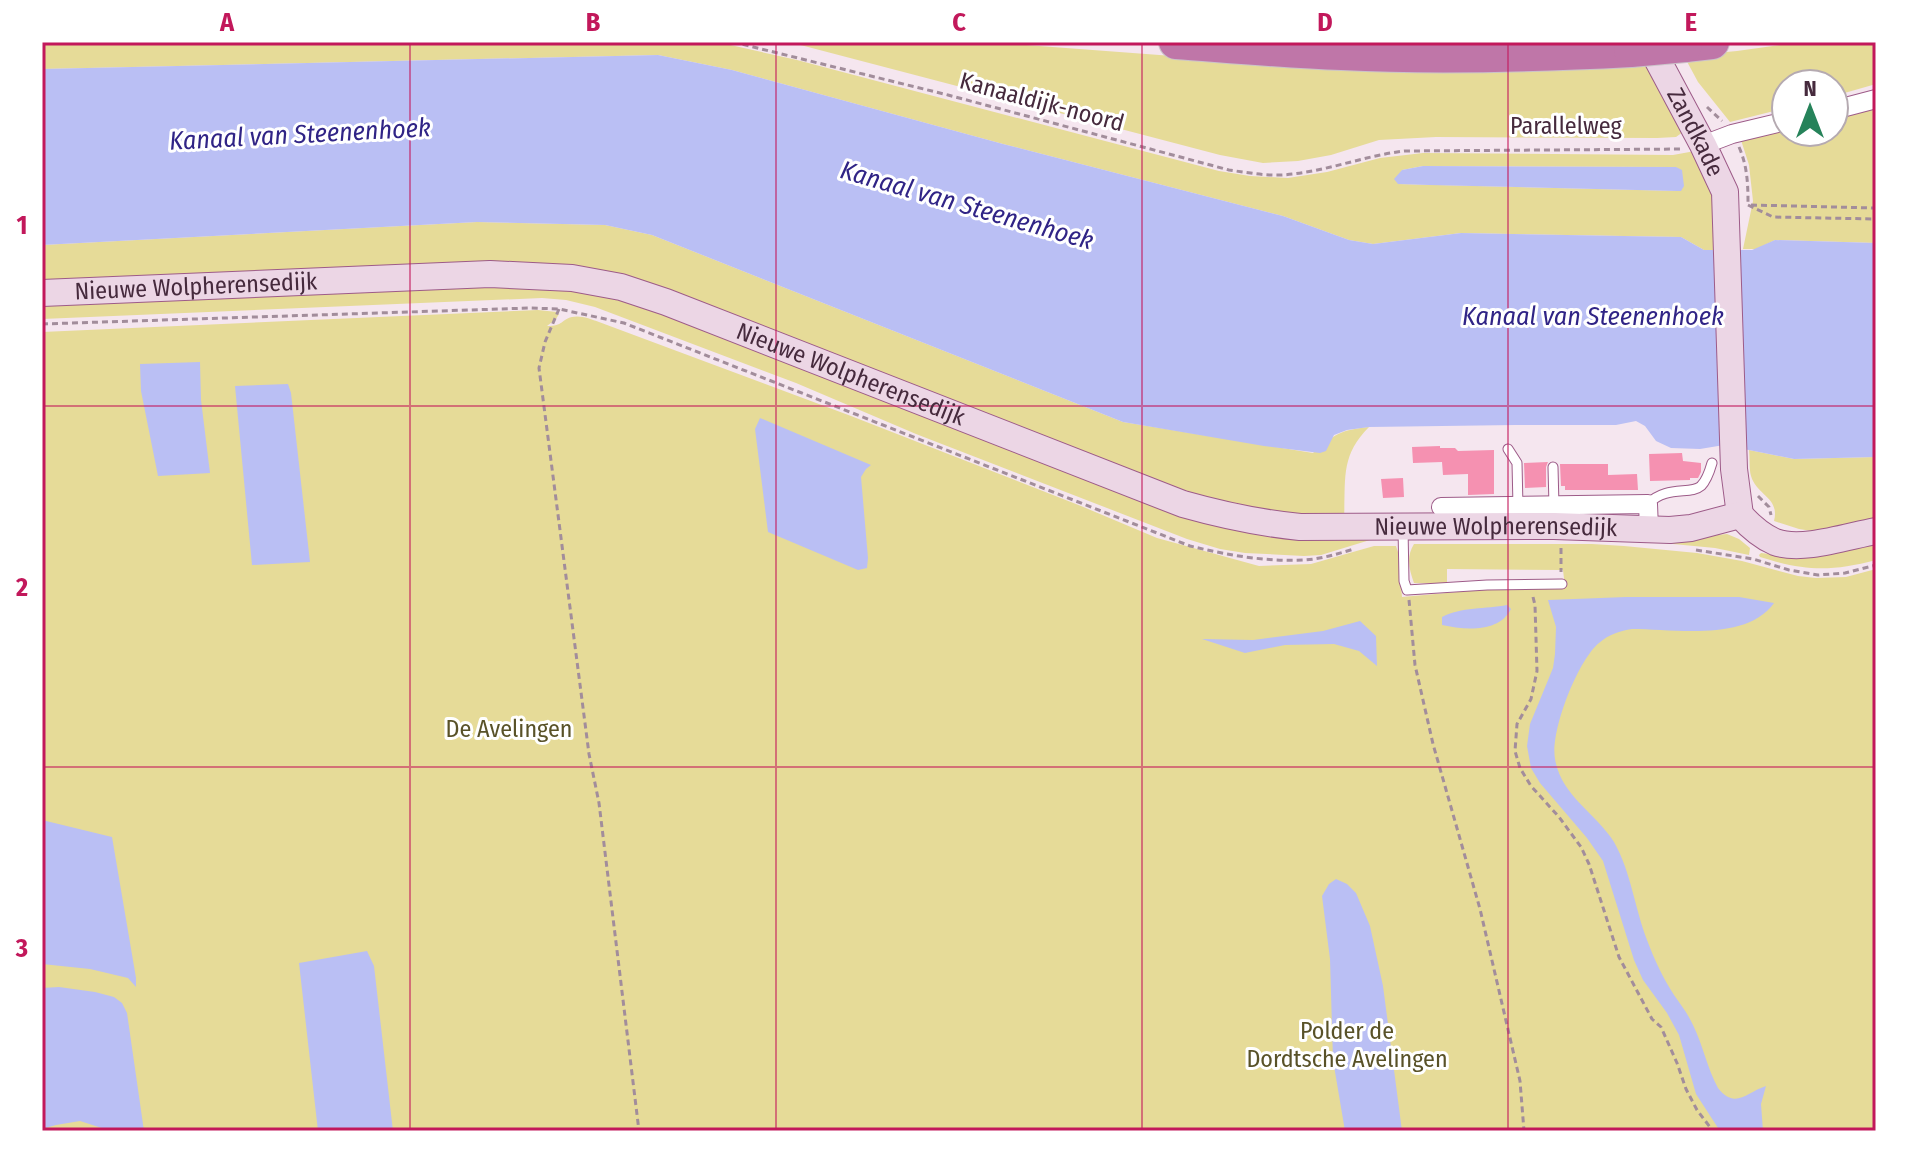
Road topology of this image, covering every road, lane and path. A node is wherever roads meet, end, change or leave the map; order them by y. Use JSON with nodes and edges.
{"nodes":[{"id":1,"x":733,"y":42,"type":"edge"},
{"id":2,"x":1176,"y":42,"type":"edge"},
{"id":3,"x":1699,"y":44,"type":"edge"},
{"id":4,"x":1640,"y":46,"type":"edge"},
{"id":5,"x":1876,"y":99,"type":"edge"},
{"id":6,"x":1850,"y":106,"type":"edge"},
{"id":7,"x":1770,"y":125,"type":"edge"},
{"id":8,"x":1732,"y":134,"type":"junction"},
{"id":9,"x":1703,"y":145,"type":"junction"},
{"id":10,"x":1344,"y":164,"type":"joint"},
{"id":11,"x":1748,"y":205,"type":"junction"},
{"id":12,"x":1876,"y":208,"type":"edge"},
{"id":13,"x":1876,"y":219,"type":"edge"},
{"id":14,"x":42,"y":293,"type":"edge"},
{"id":15,"x":42,"y":324,"type":"edge"},
{"id":16,"x":1508,"y":449,"type":"dead end"},
{"id":17,"x":1723,"y":466,"type":"junction"},
{"id":18,"x":1553,"y":467,"type":"dead end"},
{"id":19,"x":1441,"y":507,"type":"dead end"},
{"id":20,"x":1740,"y":515,"type":"junction"},
{"id":21,"x":1519,"y":516,"type":"junction"},
{"id":22,"x":1648,"y":517,"type":"junction"},
{"id":23,"x":1556,"y":524,"type":"junction"},
{"id":24,"x":1403,"y":526,"type":"junction"},
{"id":25,"x":1876,"y":531,"type":"edge"},
{"id":26,"x":1753,"y":559,"type":"dead end"},
{"id":27,"x":1876,"y":565,"type":"edge"},
{"id":28,"x":1562,"y":584,"type":"joint"},
{"id":29,"x":1530,"y":585,"type":"junction"},
{"id":30,"x":1407,"y":590,"type":"junction"},
{"id":31,"x":639,"y":1131,"type":"edge"},
{"id":32,"x":1524,"y":1131,"type":"edge"},
{"id":33,"x":1713,"y":1131,"type":"edge"}],
"edges":[{"from":1,"to":10,"type":"path","name":"Kanaaldijk-noord"},
{"from":2,"to":4,"type":"highway"},
{"from":3,"to":4,"type":"highway","bridge":true},
{"from":4,"to":9,"type":"street","name":"Zandkade"},
{"from":5,"to":6,"type":"street"},
{"from":7,"to":8,"type":"street"},
{"from":8,"to":9,"type":"street"},
{"from":8,"to":11,"type":"path","name":"Zandkade"},
{"from":9,"to":10,"type":"path","name":"Parallelweg"},
{"from":9,"to":17,"type":"street","name":"Zandkade"},
{"from":11,"to":12,"type":"path"},
{"from":11,"to":13,"type":"path"},
{"from":14,"to":24,"type":"street","name":"Nieuwe Wolpherensedijk"},
{"from":15,"to":31,"type":"path"},
{"from":16,"to":21,"type":"lane"},
{"from":17,"to":20,"type":"street","name":"Zandkade"},
{"from":17,"to":22,"type":"lane"},
{"from":18,"to":23,"type":"lane"},
{"from":19,"to":21,"type":"street","name":"Nieuwe Wolpherensedijk"},
{"from":20,"to":22,"type":"street","name":"Nieuwe Wolpherensedijk"},
{"from":20,"to":25,"type":"street"},
{"from":21,"to":23,"type":"street","name":"Nieuwe Wolpherensedijk"},
{"from":21,"to":24,"type":"street","name":"Nieuwe Wolpherensedijk"},
{"from":22,"to":23,"type":"street","name":"Nieuwe Wolpherensedijk"},
{"from":23,"to":28,"type":"path"},
{"from":24,"to":30,"type":"lane"},
{"from":26,"to":27,"type":"path"},
{"from":28,"to":29,"type":"lane"},
{"from":29,"to":30,"type":"lane"},
{"from":29,"to":33,"type":"path"},
{"from":30,"to":32,"type":"path"}]}
